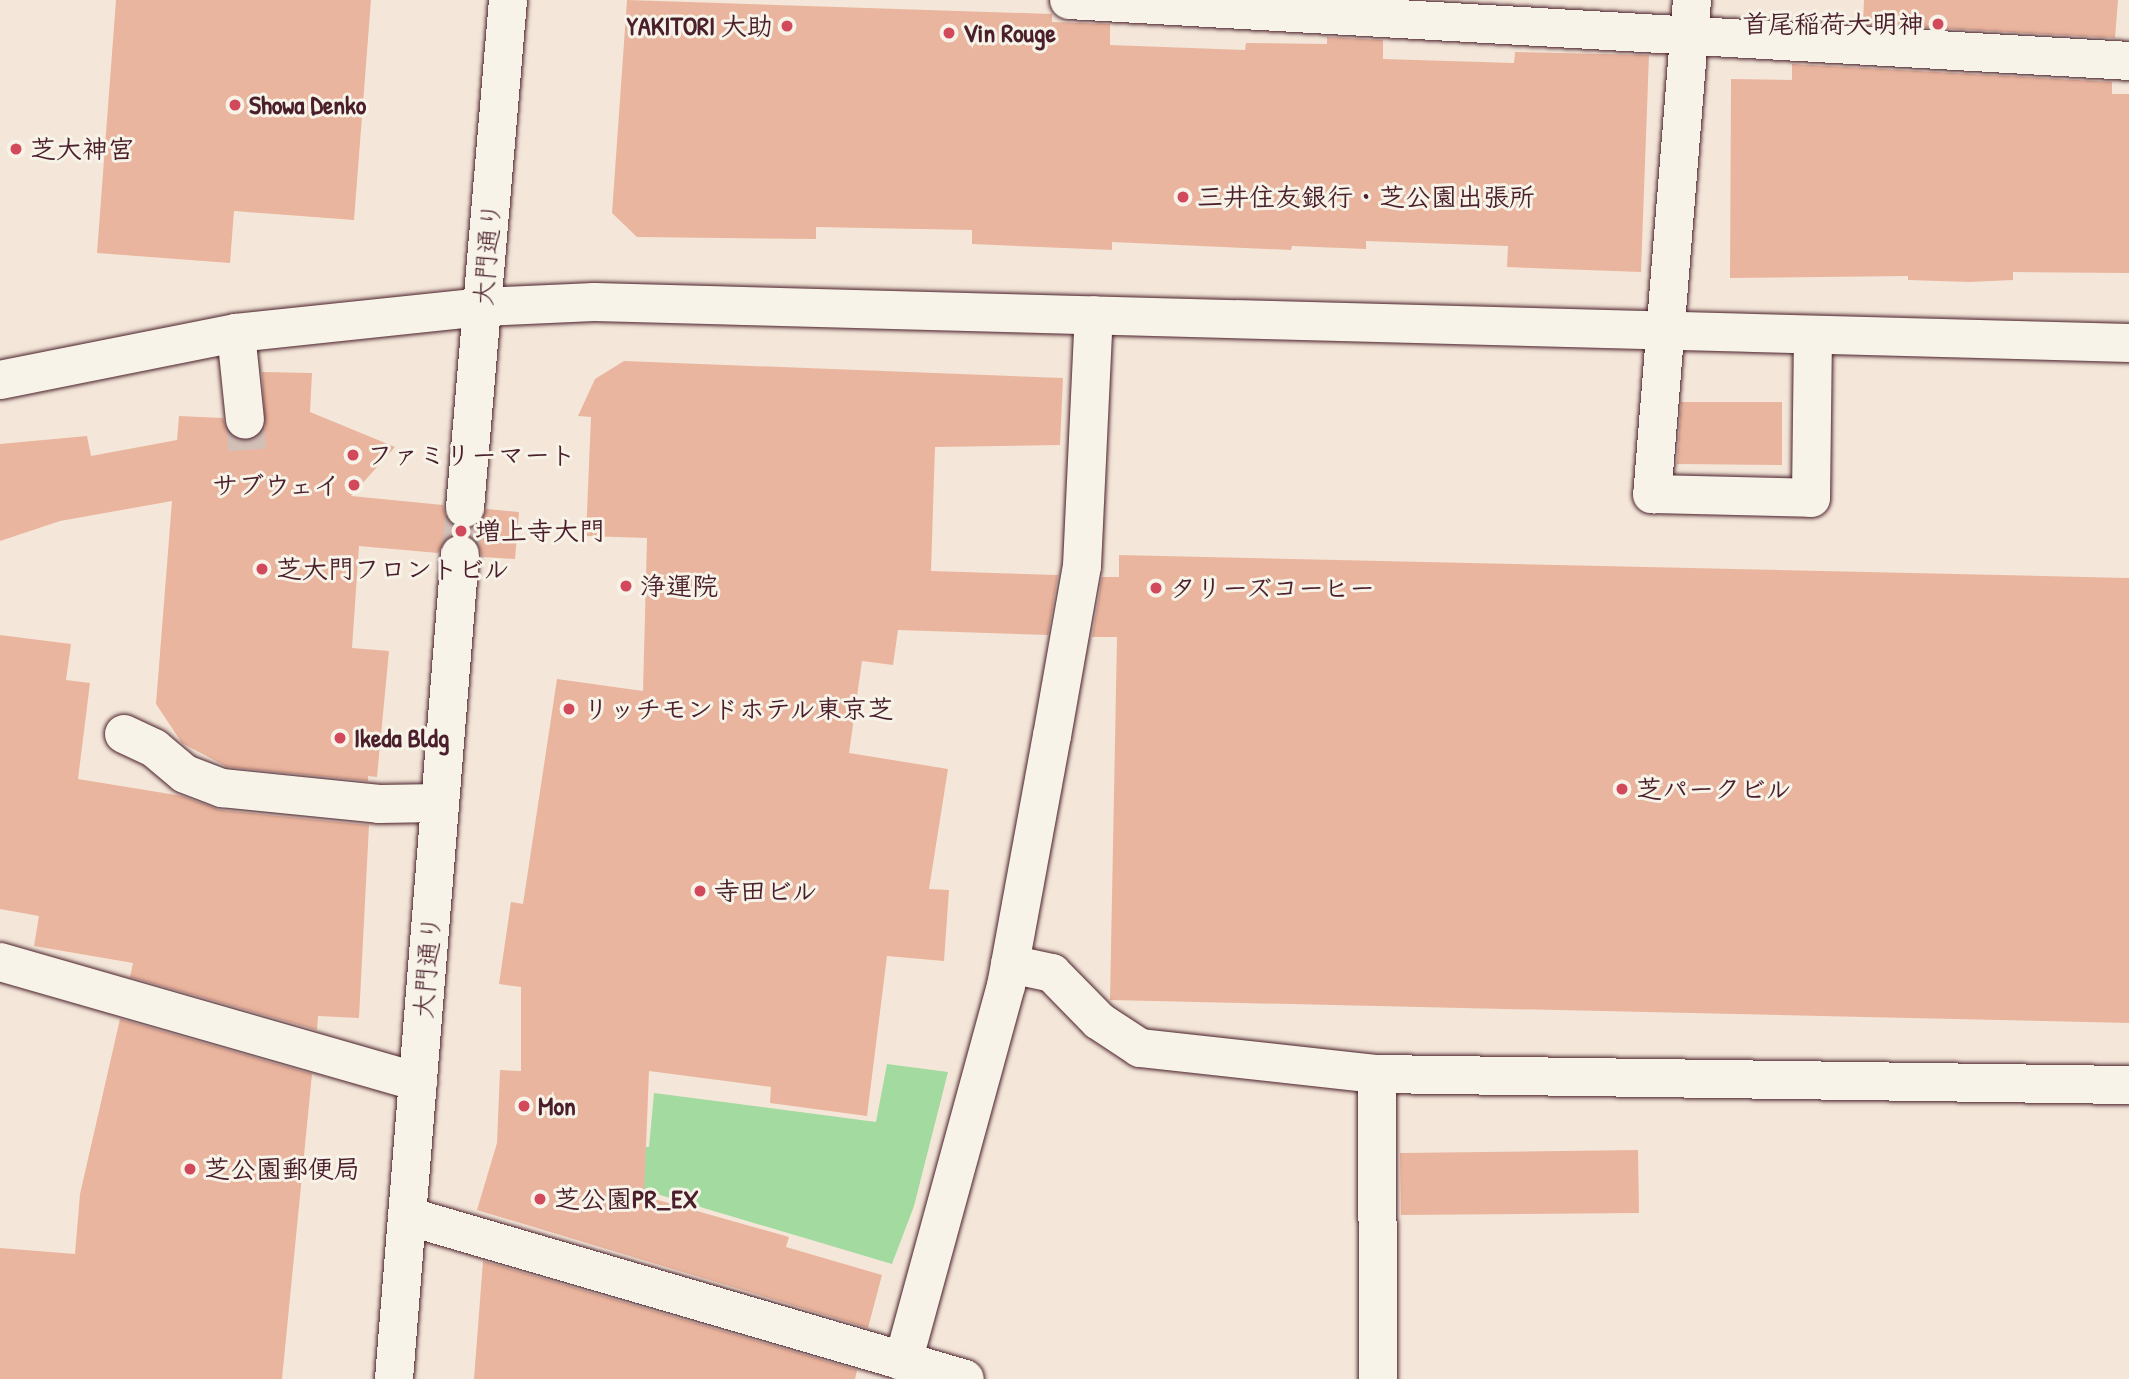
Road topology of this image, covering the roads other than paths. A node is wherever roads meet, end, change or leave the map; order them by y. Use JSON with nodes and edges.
{"nodes":[{"id":1,"x":508,"y":0,"type":"edge"},
{"id":2,"x":1069,"y":0,"type":"edge"},
{"id":3,"x":1125,"y":2,"type":"edge"},
{"id":4,"x":1375,"y":9,"type":"edge"},
{"id":5,"x":1691,"y":18,"type":"edge"},
{"id":6,"x":2129,"y":61,"type":"edge"},
{"id":7,"x":482,"y":307,"type":"junction"},
{"id":8,"x":1094,"y":315,"type":"junction"},
{"id":9,"x":1662,"y":331,"type":"junction"},
{"id":10,"x":236,"y":333,"type":"junction"},
{"id":11,"x":1813,"y":335,"type":"junction"},
{"id":12,"x":2129,"y":343,"type":"edge"},
{"id":13,"x":0,"y":380,"type":"edge"},
{"id":14,"x":245,"y":420,"type":"tunnel mouth"},
{"id":15,"x":465,"y":508,"type":"tunnel mouth"},
{"id":16,"x":460,"y":555,"type":"tunnel mouth"},
{"id":17,"x":124,"y":734,"type":"dead end"},
{"id":18,"x":440,"y":803,"type":"junction"},
{"id":19,"x":0,"y":962,"type":"edge"},
{"id":20,"x":1010,"y":964,"type":"junction"},
{"id":21,"x":1377,"y":1074,"type":"junction"},
{"id":22,"x":418,"y":1082,"type":"junction"},
{"id":23,"x":2129,"y":1085,"type":"edge"},
{"id":24,"x":407,"y":1216,"type":"junction"},
{"id":25,"x":903,"y":1362,"type":"junction"},
{"id":26,"x":394,"y":1379,"type":"edge"},
{"id":27,"x":965,"y":1379,"type":"edge"},
{"id":28,"x":1378,"y":1379,"type":"edge"}],
"edges":[{"from":1,"to":7,"type":"street","name":"大門通り"},
{"from":2,"to":3,"type":"street"},
{"from":3,"to":4,"type":"street"},
{"from":4,"to":5,"type":"street"},
{"from":5,"to":6,"type":"street"},
{"from":5,"to":9,"type":"street"},
{"from":7,"to":8,"type":"street"},
{"from":7,"to":10,"type":"street"},
{"from":7,"to":15,"type":"street","name":"大門通り"},
{"from":8,"to":9,"type":"street"},
{"from":8,"to":20,"type":"street"},
{"from":9,"to":11,"type":"street"},
{"from":9,"to":11,"type":"street"},
{"from":10,"to":13,"type":"street"},
{"from":10,"to":14,"type":"street"},
{"from":11,"to":12,"type":"street"},
{"from":16,"to":18,"type":"street","name":"大門通り"},
{"from":17,"to":18,"type":"street"},
{"from":18,"to":22,"type":"street","name":"大門通り"},
{"from":19,"to":22,"type":"street"},
{"from":20,"to":21,"type":"street"},
{"from":20,"to":25,"type":"street"},
{"from":21,"to":23,"type":"street"},
{"from":21,"to":28,"type":"street"},
{"from":22,"to":24,"type":"street","name":"大門通り"},
{"from":24,"to":25,"type":"street"},
{"from":24,"to":26,"type":"street","name":"大門通り"},
{"from":25,"to":27,"type":"street"}]}
